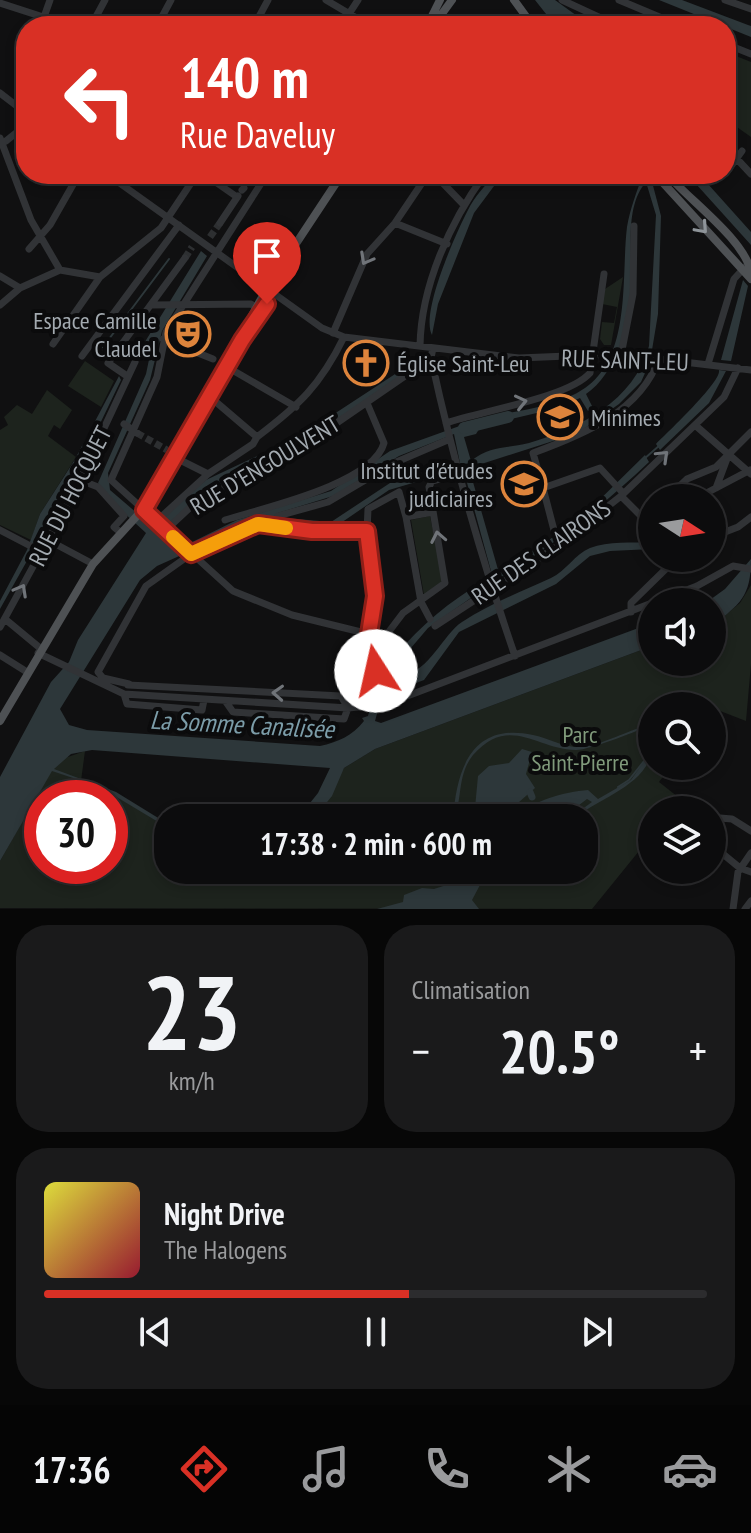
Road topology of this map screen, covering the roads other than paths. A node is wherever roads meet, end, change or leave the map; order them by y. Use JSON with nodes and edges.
{"nodes":[{"id":1,"x":326,"y":0,"type":"edge"},
{"id":2,"x":358,"y":0,"type":"edge"},
{"id":3,"x":562,"y":0,"type":"edge"},
{"id":4,"x":619,"y":0,"type":"edge"},
{"id":5,"x":725,"y":0,"type":"edge"},
{"id":6,"x":0,"y":3,"type":"edge"},
{"id":7,"x":751,"y":9,"type":"edge"},
{"id":8,"x":349,"y":13,"type":"junction"},
{"id":9,"x":41,"y":16,"type":"edge"},
{"id":10,"x":347,"y":16,"type":"edge"},
{"id":11,"x":354,"y":16,"type":"edge"},
{"id":12,"x":596,"y":16,"type":"edge"},
{"id":13,"x":652,"y":16,"type":"edge"},
{"id":14,"x":0,"y":93,"type":"edge"},
{"id":15,"x":16,"y":105,"type":"edge"},
{"id":16,"x":3,"y":139,"type":"edge"},
{"id":17,"x":736,"y":160,"type":"edge"},
{"id":18,"x":751,"y":174,"type":"edge"},
{"id":19,"x":16,"y":177,"type":"edge"},
{"id":20,"x":19,"y":184,"type":"edge"},
{"id":21,"x":73,"y":184,"type":"edge"},
{"id":22,"x":121,"y":184,"type":"edge"},
{"id":23,"x":190,"y":184,"type":"edge"},
{"id":24,"x":223,"y":184,"type":"edge"},
{"id":25,"x":260,"y":184,"type":"edge"},
{"id":26,"x":336,"y":184,"type":"edge"},
{"id":27,"x":421,"y":184,"type":"edge"},
{"id":28,"x":444,"y":184,"type":"edge"},
{"id":29,"x":478,"y":184,"type":"edge"},
{"id":30,"x":665,"y":184,"type":"edge"},
{"id":31,"x":676,"y":184,"type":"edge"},
{"id":32,"x":463,"y":204,"type":"junction"},
{"id":33,"x":168,"y":217,"type":"junction"},
{"id":34,"x":220,"y":223,"type":"tunnel mouth"},
{"id":35,"x":395,"y":223,"type":"junction"},
{"id":36,"x":179,"y":225,"type":"junction"},
{"id":37,"x":634,"y":226,"type":"dead end"},
{"id":38,"x":40,"y":237,"type":"junction"},
{"id":39,"x":205,"y":240,"type":"junction"},
{"id":40,"x":447,"y":244,"type":"junction"},
{"id":41,"x":192,"y":247,"type":"tunnel mouth"},
{"id":42,"x":29,"y":249,"type":"dead end"},
{"id":43,"x":215,"y":251,"type":"junction"},
{"id":44,"x":185,"y":258,"type":"tunnel mouth"},
{"id":45,"x":748,"y":266,"type":"edge"},
{"id":46,"x":60,"y":270,"type":"junction"},
{"id":47,"x":604,"y":274,"type":"dead end"},
{"id":48,"x":0,"y":276,"type":"edge"},
{"id":49,"x":100,"y":277,"type":"junction"},
{"id":50,"x":751,"y":279,"type":"edge"},
{"id":51,"x":20,"y":288,"type":"junction"},
{"id":52,"x":269,"y":291,"type":"junction"},
{"id":53,"x":183,"y":304,"type":"junction"},
{"id":54,"x":0,"y":305,"type":"edge"},
{"id":55,"x":151,"y":305,"type":"junction"},
{"id":56,"x":258,"y":306,"type":"junction"},
{"id":57,"x":250,"y":331,"type":"junction"},
{"id":58,"x":333,"y":333,"type":"junction"},
{"id":59,"x":344,"y":337,"type":"junction"},
{"id":60,"x":163,"y":339,"type":"junction"},
{"id":61,"x":242,"y":340,"type":"junction"},
{"id":62,"x":53,"y":344,"type":"dead end"},
{"id":63,"x":420,"y":346,"type":"junction"},
{"id":64,"x":433,"y":348,"type":"junction"},
{"id":65,"x":591,"y":355,"type":"junction"},
{"id":66,"x":616,"y":355,"type":"junction"},
{"id":67,"x":82,"y":356,"type":"dead end"},
{"id":68,"x":431,"y":358,"type":"junction"},
{"id":69,"x":652,"y":358,"type":"junction"},
{"id":70,"x":213,"y":359,"type":"dead end"},
{"id":71,"x":135,"y":362,"type":"dead end"},
{"id":72,"x":708,"y":364,"type":"junction"},
{"id":73,"x":734,"y":368,"type":"junction"},
{"id":74,"x":751,"y":370,"type":"edge"},
{"id":75,"x":234,"y":371,"type":"dead end"},
{"id":76,"x":127,"y":376,"type":"junction"},
{"id":77,"x":209,"y":396,"type":"junction"},
{"id":78,"x":367,"y":403,"type":"junction"},
{"id":79,"x":296,"y":407,"type":"junction"},
{"id":80,"x":124,"y":425,"type":"junction"},
{"id":81,"x":695,"y":425,"type":"junction"},
{"id":82,"x":448,"y":432,"type":"junction"},
{"id":83,"x":751,"y":432,"type":"edge"},
{"id":84,"x":257,"y":437,"type":"junction"},
{"id":85,"x":173,"y":454,"type":"junction"},
{"id":86,"x":729,"y":454,"type":"junction"},
{"id":87,"x":458,"y":469,"type":"junction"},
{"id":88,"x":750,"y":472,"type":"edge"},
{"id":89,"x":208,"y":474,"type":"junction"},
{"id":90,"x":80,"y":480,"type":"junction"},
{"id":91,"x":682,"y":484,"type":"edge"},
{"id":92,"x":718,"y":484,"type":"edge"},
{"id":93,"x":724,"y":484,"type":"edge"},
{"id":94,"x":112,"y":486,"type":"junction"},
{"id":95,"x":98,"y":487,"type":"junction"},
{"id":96,"x":543,"y":488,"type":"junction"},
{"id":97,"x":620,"y":491,"type":"junction"},
{"id":98,"x":280,"y":503,"type":"junction"},
{"id":99,"x":138,"y":512,"type":"junction"},
{"id":100,"x":433,"y":512,"type":"junction"},
{"id":101,"x":638,"y":512,"type":"edge"},
{"id":102,"x":406,"y":517,"type":"junction"},
{"id":103,"x":751,"y":517,"type":"edge"},
{"id":104,"x":152,"y":518,"type":"junction"},
{"id":105,"x":225,"y":520,"type":"dead end"},
{"id":106,"x":0,"y":530,"type":"edge"},
{"id":107,"x":166,"y":530,"type":"junction"},
{"id":108,"x":367,"y":531,"type":"junction"},
{"id":109,"x":120,"y":532,"type":"junction"},
{"id":110,"x":726,"y":532,"type":"edge"},
{"id":111,"x":555,"y":534,"type":"dead end"},
{"id":112,"x":48,"y":540,"type":"junction"},
{"id":113,"x":42,"y":552,"type":"junction"},
{"id":114,"x":191,"y":554,"type":"junction"},
{"id":115,"x":93,"y":564,"type":"junction"},
{"id":116,"x":751,"y":569,"type":"edge"},
{"id":117,"x":663,"y":572,"type":"edge"},
{"id":118,"x":688,"y":588,"type":"edge"},
{"id":119,"x":491,"y":590,"type":"junction"},
{"id":120,"x":421,"y":602,"type":"junction"},
{"id":121,"x":638,"y":609,"type":"edge"},
{"id":122,"x":631,"y":612,"type":"junction"},
{"id":123,"x":5,"y":619,"type":"junction"},
{"id":124,"x":0,"y":627,"type":"edge"},
{"id":125,"x":369,"y":634,"type":"junction"},
{"id":126,"x":378,"y":646,"type":"junction"},
{"id":127,"x":39,"y":651,"type":"junction"},
{"id":128,"x":0,"y":655,"type":"edge"},
{"id":129,"x":515,"y":656,"type":"junction"},
{"id":130,"x":27,"y":672,"type":"junction"},
{"id":131,"x":129,"y":684,"type":"junction"},
{"id":132,"x":124,"y":694,"type":"junction"},
{"id":133,"x":365,"y":706,"type":"junction"},
{"id":134,"x":348,"y":708,"type":"junction"},
{"id":135,"x":0,"y":721,"type":"edge"},
{"id":136,"x":726,"y":818,"type":"edge"},
{"id":137,"x":751,"y":831,"type":"edge"},
{"id":138,"x":751,"y":853,"type":"edge"},
{"id":139,"x":726,"y":856,"type":"edge"},
{"id":140,"x":740,"y":868,"type":"junction"},
{"id":141,"x":751,"y":872,"type":"edge"},
{"id":142,"x":751,"y":901,"type":"edge"},
{"id":143,"x":733,"y":909,"type":"edge"},
{"id":144,"x":745,"y":909,"type":"edge"}],
"edges":[{"from":1,"to":8,"type":"street"},
{"from":2,"to":8,"type":"street"},
{"from":3,"to":12,"type":"street"},
{"from":4,"to":13,"type":"street"},
{"from":5,"to":7,"type":"street"},
{"from":6,"to":9,"type":"street"},
{"from":8,"to":10,"type":"street"},
{"from":8,"to":11,"type":"street"},
{"from":14,"to":15,"type":"street"},
{"from":16,"to":19,"type":"street"},
{"from":17,"to":18,"type":"street"},
{"from":20,"to":38,"type":"street"},
{"from":21,"to":38,"type":"street"},
{"from":22,"to":33,"type":"street","name":"RUE SAINT-LEU"},
{"from":23,"to":33,"type":"street"},
{"from":24,"to":34,"type":"street"},
{"from":25,"to":43,"type":"street"},
{"from":26,"to":52,"type":"main road"},
{"from":27,"to":35,"type":"street"},
{"from":28,"to":32,"type":"street"},
{"from":29,"to":32,"type":"street"},
{"from":30,"to":45,"type":"main road","one_way":true},
{"from":31,"to":45,"type":"main road"},
{"from":32,"to":40,"type":"street"},
{"from":33,"to":36,"type":"street","name":"RUE SAINT-LEU"},
{"from":33,"to":49,"type":"street"},
{"from":35,"to":40,"type":"street"},
{"from":35,"to":58,"type":"street","one_way":true},
{"from":36,"to":39,"type":"street","name":"RUE SAINT-LEU"},
{"from":36,"to":67,"type":"street"},
{"from":37,"to":66,"type":"street"},
{"from":38,"to":42,"type":"street"},
{"from":38,"to":46,"type":"street"},
{"from":39,"to":41,"type":"street"},
{"from":39,"to":43,"type":"street","name":"RUE SAINT-LEU"},
{"from":40,"to":63,"type":"street"},
{"from":43,"to":52,"type":"street","name":"RUE SAINT-LEU"},
{"from":43,"to":53,"type":"street"},
{"from":44,"to":55,"type":"street"},
{"from":45,"to":50,"type":"main road"},
{"from":45,"to":72,"type":"street"},
{"from":46,"to":49,"type":"street"},
{"from":46,"to":51,"type":"street"},
{"from":47,"to":65,"type":"street"},
{"from":48,"to":51,"type":"street"},
{"from":49,"to":62,"type":"street"},
{"from":51,"to":54,"type":"street"},
{"from":52,"to":56,"type":"main road"},
{"from":52,"to":57,"type":"main road"},
{"from":52,"to":58,"type":"street","name":"RUE SAINT-LEU"},
{"from":53,"to":55,"type":"street"},
{"from":53,"to":56,"type":"street"},
{"from":53,"to":60,"type":"street"},
{"from":55,"to":76,"type":"street"},
{"from":56,"to":57,"type":"street"},
{"from":56,"to":61,"type":"main road"},
{"from":57,"to":61,"type":"main road"},
{"from":58,"to":59,"type":"street","name":"RUE SAINT-LEU"},
{"from":59,"to":63,"type":"street","name":"RUE SAINT-LEU"},
{"from":59,"to":79,"type":"street"},
{"from":60,"to":70,"type":"street"},
{"from":60,"to":80,"type":"street"},
{"from":61,"to":77,"type":"main road"},
{"from":63,"to":64,"type":"street","name":"RUE SAINT-LEU"},
{"from":64,"to":65,"type":"street","name":"RUE SAINT-LEU"},
{"from":64,"to":68,"type":"street"},
{"from":65,"to":66,"type":"street","name":"RUE SAINT-LEU"},
{"from":82,"to":65,"type":"street","one_way":true},
{"from":66,"to":69,"type":"street","name":"RUE SAINT-LEU"},
{"from":68,"to":78,"type":"street","name":"RUE D'ENGOULVENT"},
{"from":68,"to":82,"type":"street"},
{"from":69,"to":72,"type":"street","name":"RUE SAINT-LEU"},
{"from":69,"to":96,"type":"street"},
{"from":71,"to":76,"type":"street","name":"RUE DU HOCQUET"},
{"from":72,"to":73,"type":"street","name":"RUE SAINT-LEU"},
{"from":73,"to":74,"type":"street","name":"RUE SAINT-LEU"},
{"from":73,"to":81,"type":"street","name":"RUE DES CLAIRONS"},
{"from":75,"to":79,"type":"street"},
{"from":76,"to":80,"type":"street","name":"RUE DU HOCQUET"},
{"from":77,"to":84,"type":"street"},
{"from":77,"to":85,"type":"main road"},
{"from":78,"to":98,"type":"street"},
{"from":78,"to":107,"type":"street","name":"RUE D'ENGOULVENT"},
{"from":79,"to":84,"type":"street"},
{"from":80,"to":90,"type":"street","name":"RUE DU HOCQUET"},
{"from":80,"to":94,"type":"street"},
{"from":81,"to":86,"type":"street"},
{"from":97,"to":81,"type":"street","name":"RUE DES CLAIRONS","one_way":true},
{"from":82,"to":87,"type":"street"},
{"from":82,"to":98,"type":"street"},
{"from":83,"to":86,"type":"street"},
{"from":84,"to":89,"type":"street"},
{"from":85,"to":89,"type":"street"},
{"from":85,"to":99,"type":"main road"},
{"from":86,"to":88,"type":"street"},
{"from":86,"to":91,"type":"street"},
{"from":86,"to":92,"type":"street"},
{"from":87,"to":100,"type":"street"},
{"from":87,"to":119,"type":"street"},
{"from":88,"to":93,"type":"street"},
{"from":89,"to":104,"type":"street"},
{"from":90,"to":95,"type":"street"},
{"from":90,"to":112,"type":"street","name":"RUE DU HOCQUET"},
{"from":94,"to":95,"type":"street"},
{"from":94,"to":99,"type":"street"},
{"from":95,"to":109,"type":"street"},
{"from":96,"to":97,"type":"street"},
{"from":96,"to":111,"type":"street"},
{"from":97,"to":101,"type":"street"},
{"from":97,"to":119,"type":"street","name":"RUE DES CLAIRONS"},
{"from":98,"to":105,"type":"street"},
{"from":99,"to":104,"type":"street"},
{"from":99,"to":109,"type":"main road"},
{"from":100,"to":102,"type":"street"},
{"from":120,"to":100,"type":"street","one_way":true},
{"from":102,"to":108,"type":"street"},
{"from":102,"to":120,"type":"street"},
{"from":103,"to":110,"type":"street"},
{"from":104,"to":107,"type":"street"},
{"from":106,"to":113,"type":"street"},
{"from":107,"to":114,"type":"street"},
{"from":108,"to":114,"type":"street"},
{"from":108,"to":125,"type":"street"},
{"from":109,"to":115,"type":"main road"},
{"from":112,"to":113,"type":"street","name":"RUE DU HOCQUET"},
{"from":112,"to":115,"type":"street"},
{"from":123,"to":113,"type":"street","name":"RUE DU HOCQUET","one_way":true},
{"from":114,"to":125,"type":"street"},
{"from":114,"to":131,"type":"street"},
{"from":115,"to":127,"type":"main road"},
{"from":116,"to":118,"type":"street"},
{"from":117,"to":122,"type":"street"},
{"from":119,"to":120,"type":"street","name":"RUE DES CLAIRONS"},
{"from":119,"to":129,"type":"street"},
{"from":120,"to":126,"type":"street"},
{"from":121,"to":122,"type":"street"},
{"from":122,"to":129,"type":"street"},
{"from":123,"to":124,"type":"street","name":"RUE DU HOCQUET"},
{"from":123,"to":127,"type":"street"},
{"from":125,"to":126,"type":"street"},
{"from":126,"to":133,"type":"street"},
{"from":127,"to":130,"type":"main road"},
{"from":127,"to":132,"type":"street"},
{"from":128,"to":130,"type":"street"},
{"from":129,"to":133,"type":"street"},
{"from":130,"to":135,"type":"main road"},
{"from":131,"to":132,"type":"street"},
{"from":134,"to":131,"type":"street","one_way":true},
{"from":132,"to":134,"type":"street"},
{"from":133,"to":134,"type":"street"},
{"from":136,"to":137,"type":"street"},
{"from":138,"to":140,"type":"street"},
{"from":139,"to":140,"type":"street"},
{"from":140,"to":141,"type":"street"},
{"from":140,"to":143,"type":"street"},
{"from":142,"to":144,"type":"street"}]}
